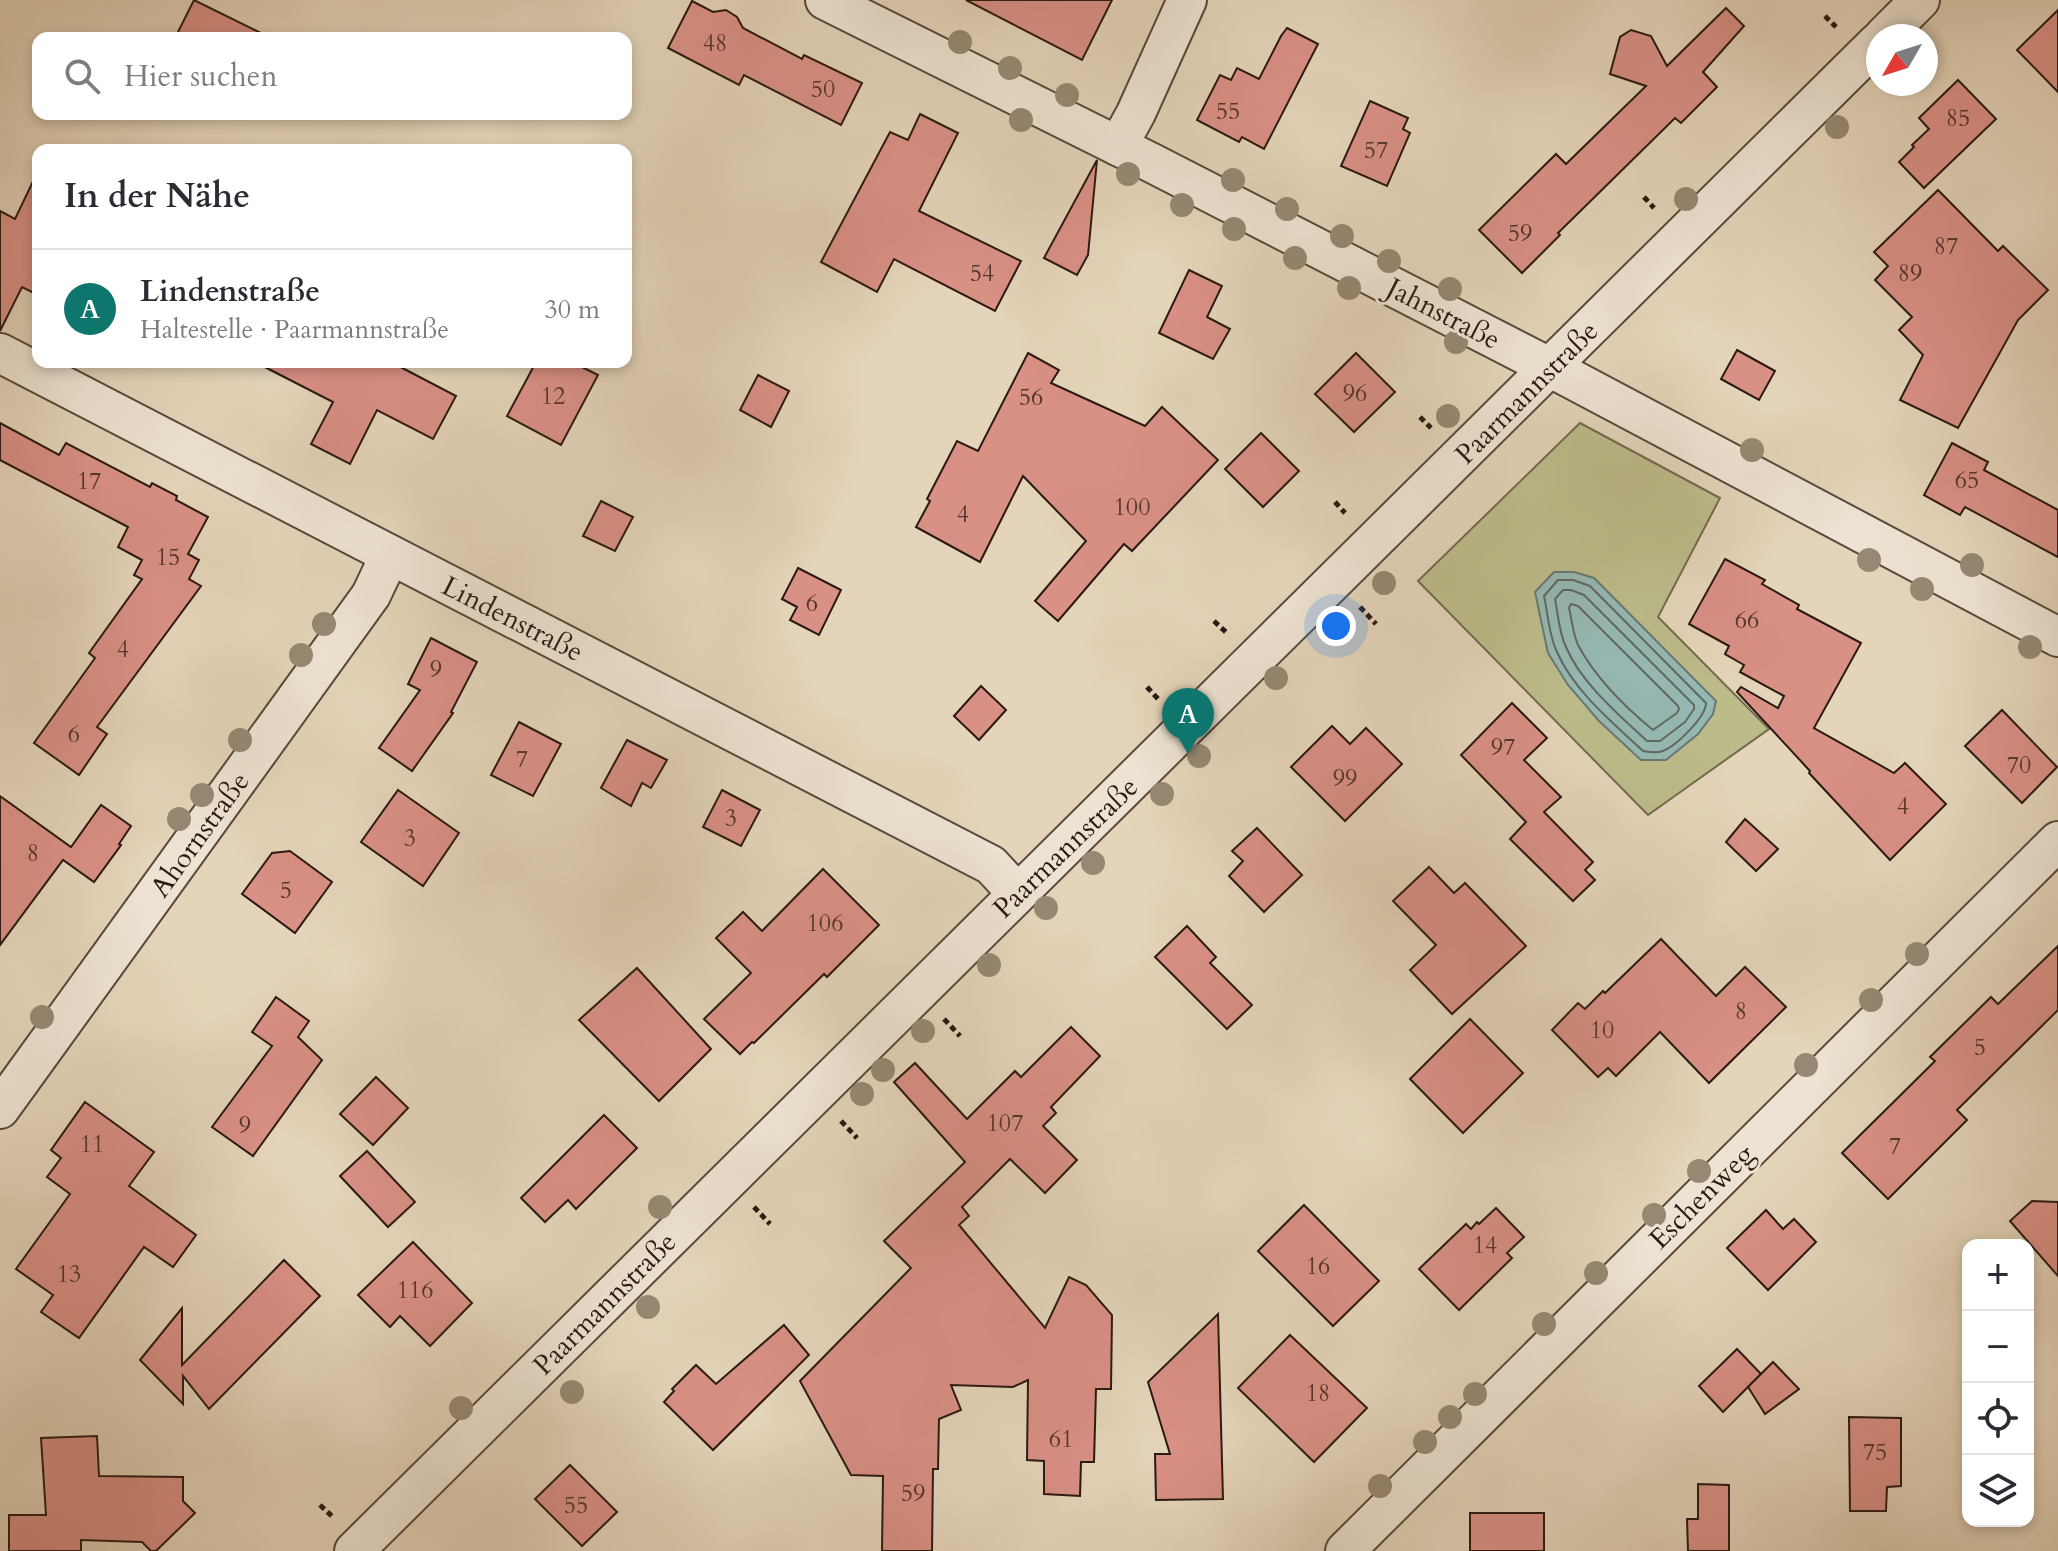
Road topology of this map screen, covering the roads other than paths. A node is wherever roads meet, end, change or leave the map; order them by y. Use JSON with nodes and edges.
{"nodes":[{"id":1,"x":825,"y":0,"type":"edge"},
{"id":2,"x":1187,"y":0,"type":"edge"},
{"id":3,"x":1920,"y":0,"type":"edge"},
{"id":4,"x":1896,"y":24,"type":"edge"},
{"id":5,"x":1866,"y":54,"type":"edge"},
{"id":6,"x":1118,"y":146,"type":"junction"},
{"id":7,"x":0,"y":353,"type":"edge"},
{"id":8,"x":1551,"y":368,"type":"junction"},
{"id":9,"x":390,"y":555,"type":"junction"},
{"id":10,"x":2058,"y":637,"type":"edge"},
{"id":11,"x":2058,"y":841,"type":"edge"},
{"id":12,"x":1017,"y":893,"type":"junction"},
{"id":13,"x":0,"y":1109,"type":"edge"},
{"id":14,"x":354,"y":1551,"type":"edge"},
{"id":15,"x":1345,"y":1551,"type":"edge"}],
"edges":[{"from":1,"to":6,"type":"street","name":"Jahnstraße"},
{"from":2,"to":6,"type":"street"},
{"from":3,"to":4,"type":"street"},
{"from":5,"to":8,"type":"street","name":"Paarmannstraße"},
{"from":6,"to":8,"type":"street","name":"Jahnstraße"},
{"from":7,"to":9,"type":"street","name":"Lindenstraße"},
{"from":8,"to":10,"type":"street","name":"Jahnstraße"},
{"from":8,"to":12,"type":"street","name":"Paarmannstraße"},
{"from":9,"to":12,"type":"street","name":"Lindenstraße"},
{"from":9,"to":13,"type":"street","name":"Ahornstraße"},
{"from":11,"to":15,"type":"street","name":"Eschenweg"},
{"from":12,"to":14,"type":"street","name":"Paarmannstraße"}]}
